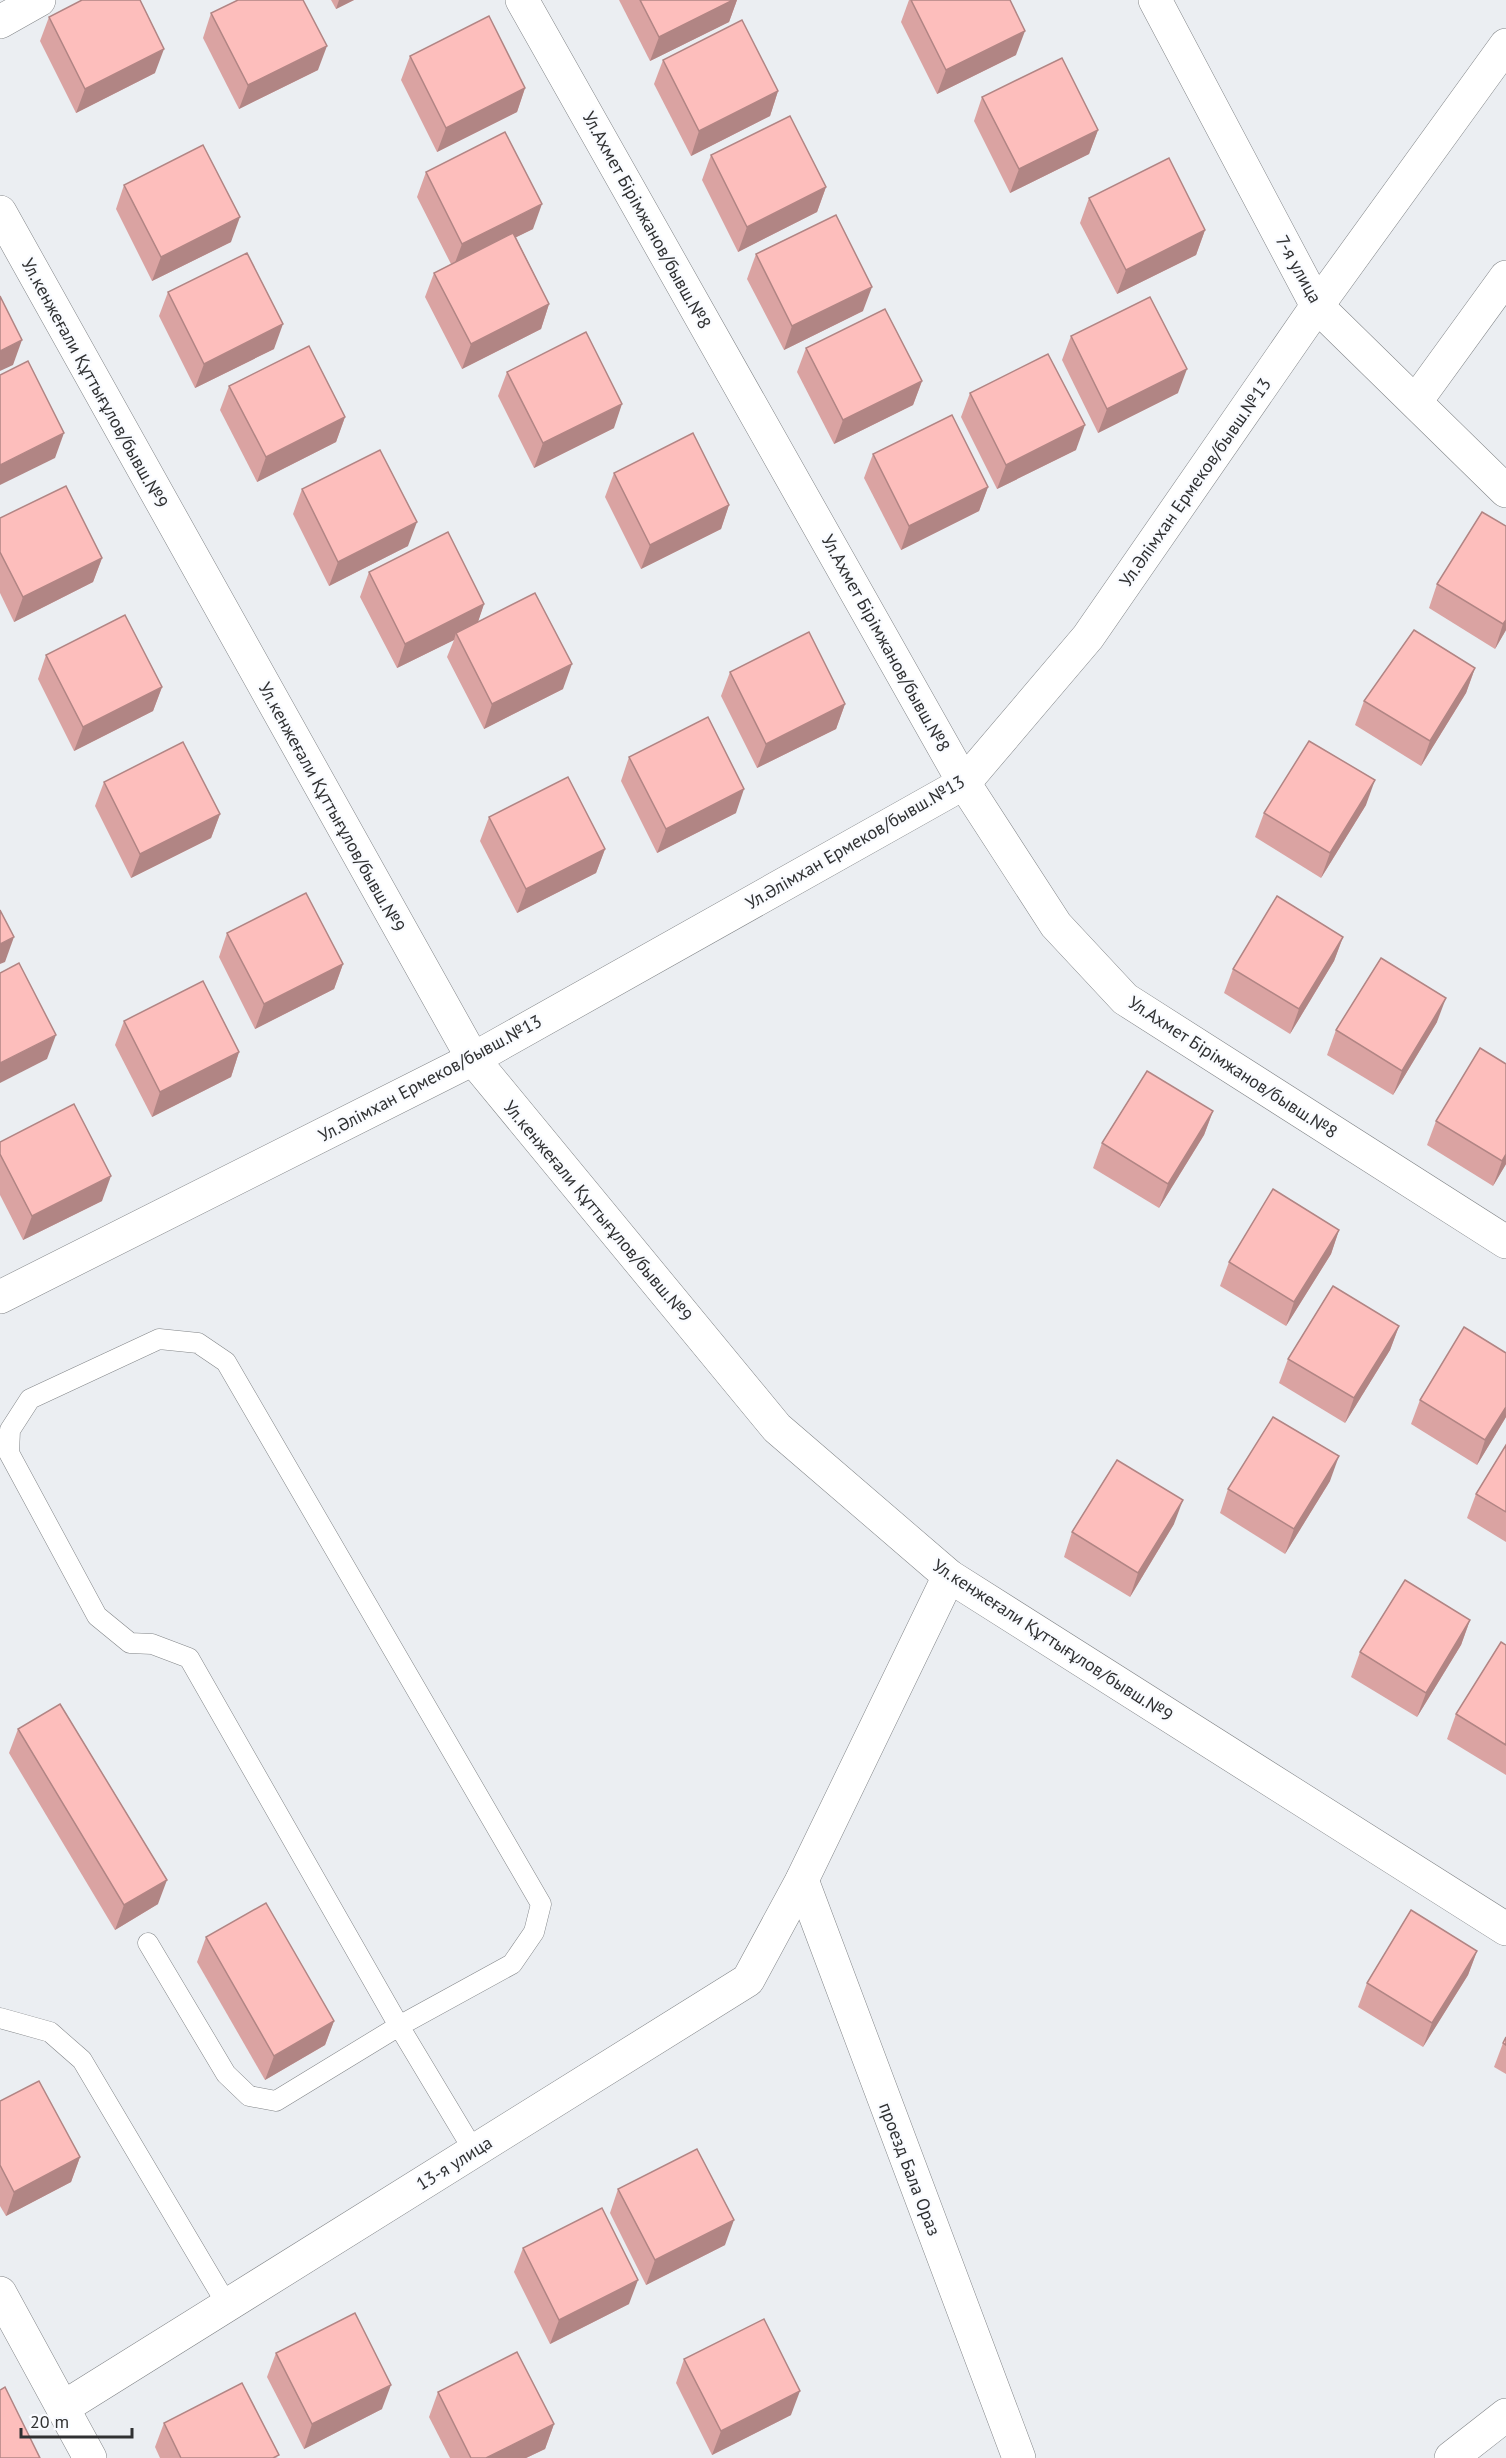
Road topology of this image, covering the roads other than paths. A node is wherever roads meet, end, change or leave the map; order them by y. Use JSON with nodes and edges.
{"nodes":[{"id":1,"x":39,"y":0,"type":"edge"},
{"id":2,"x":522,"y":0,"type":"edge"},
{"id":3,"x":1155,"y":0,"type":"edge"},
{"id":4,"x":0,"y":22,"type":"edge"},
{"id":5,"x":1506,"y":45,"type":"edge"},
{"id":6,"x":0,"y":212,"type":"edge"},
{"id":7,"x":1506,"y":277,"type":"edge"},
{"id":8,"x":1317,"y":306,"type":"junction"},
{"id":9,"x":1416,"y":401,"type":"junction"},
{"id":10,"x":1506,"y":491,"type":"edge"},
{"id":11,"x":964,"y":783,"type":"junction"},
{"id":12,"x":472,"y":1059,"type":"junction"},
{"id":13,"x":1506,"y":1242,"type":"edge"},
{"id":14,"x":0,"y":1297,"type":"edge"},
{"id":15,"x":950,"y":1576,"type":"junction"},
{"id":16,"x":802,"y":1880,"type":"junction"},
{"id":17,"x":1506,"y":1929,"type":"edge"},
{"id":18,"x":148,"y":1943,"type":"dead end"},
{"id":19,"x":0,"y":2018,"type":"edge"},
{"id":20,"x":399,"y":2025,"type":"junction"},
{"id":21,"x":474,"y":2151,"type":"junction"},
{"id":22,"x":0,"y":2293,"type":"edge"},
{"id":23,"x":226,"y":2303,"type":"junction"},
{"id":24,"x":64,"y":2407,"type":"junction"},
{"id":25,"x":1506,"y":2415,"type":"edge"},
{"id":26,"x":90,"y":2458,"type":"edge"},
{"id":27,"x":1019,"y":2458,"type":"edge"},
{"id":28,"x":1451,"y":2458,"type":"edge"}],
"edges":[{"from":1,"to":4,"type":"street"},
{"from":2,"to":11,"type":"street","name":"Ул.Ахмет Бірімжанов/бывш.№8"},
{"from":3,"to":8,"type":"street","name":"7-я улица"},
{"from":5,"to":8,"type":"street","name":"Ул.Әлімхан Ермеков/бывш.№13"},
{"from":6,"to":12,"type":"street","name":"Ул.кенжеғали Құттығұлов/бывш.№9"},
{"from":7,"to":9,"type":"street"},
{"from":8,"to":9,"type":"street","name":"7-я улица"},
{"from":8,"to":11,"type":"street","name":"Ул.Әлімхан Ермеков/бывш.№13"},
{"from":9,"to":10,"type":"street","name":"7-я улица"},
{"from":11,"to":12,"type":"street","name":"Ул.Әлімхан Ермеков/бывш.№13"},
{"from":11,"to":13,"type":"street","name":"Ул.Ахмет Бірімжанов/бывш.№8"},
{"from":12,"to":14,"type":"street","name":"Ул.Әлімхан Ермеков/бывш.№13"},
{"from":12,"to":15,"type":"street","name":"Ул.кенжеғали Құттығұлов/бывш.№9"},
{"from":15,"to":16,"type":"street","name":"13-я улица"},
{"from":15,"to":17,"type":"street","name":"Ул.кенжеғали Құттығұлов/бывш.№9"},
{"from":16,"to":21,"type":"street","name":"13-я улица"},
{"from":16,"to":27,"type":"street","name":"проезд Бала Ораз"},
{"from":18,"to":20,"type":"lane"},
{"from":19,"to":23,"type":"lane"},
{"from":20,"to":20,"type":"lane"},
{"from":20,"to":21,"type":"lane"},
{"from":21,"to":23,"type":"street","name":"13-я улица"},
{"from":22,"to":24,"type":"street"},
{"from":23,"to":24,"type":"street","name":"13-я улица"},
{"from":24,"to":26,"type":"street"},
{"from":25,"to":28,"type":"street"}]}
